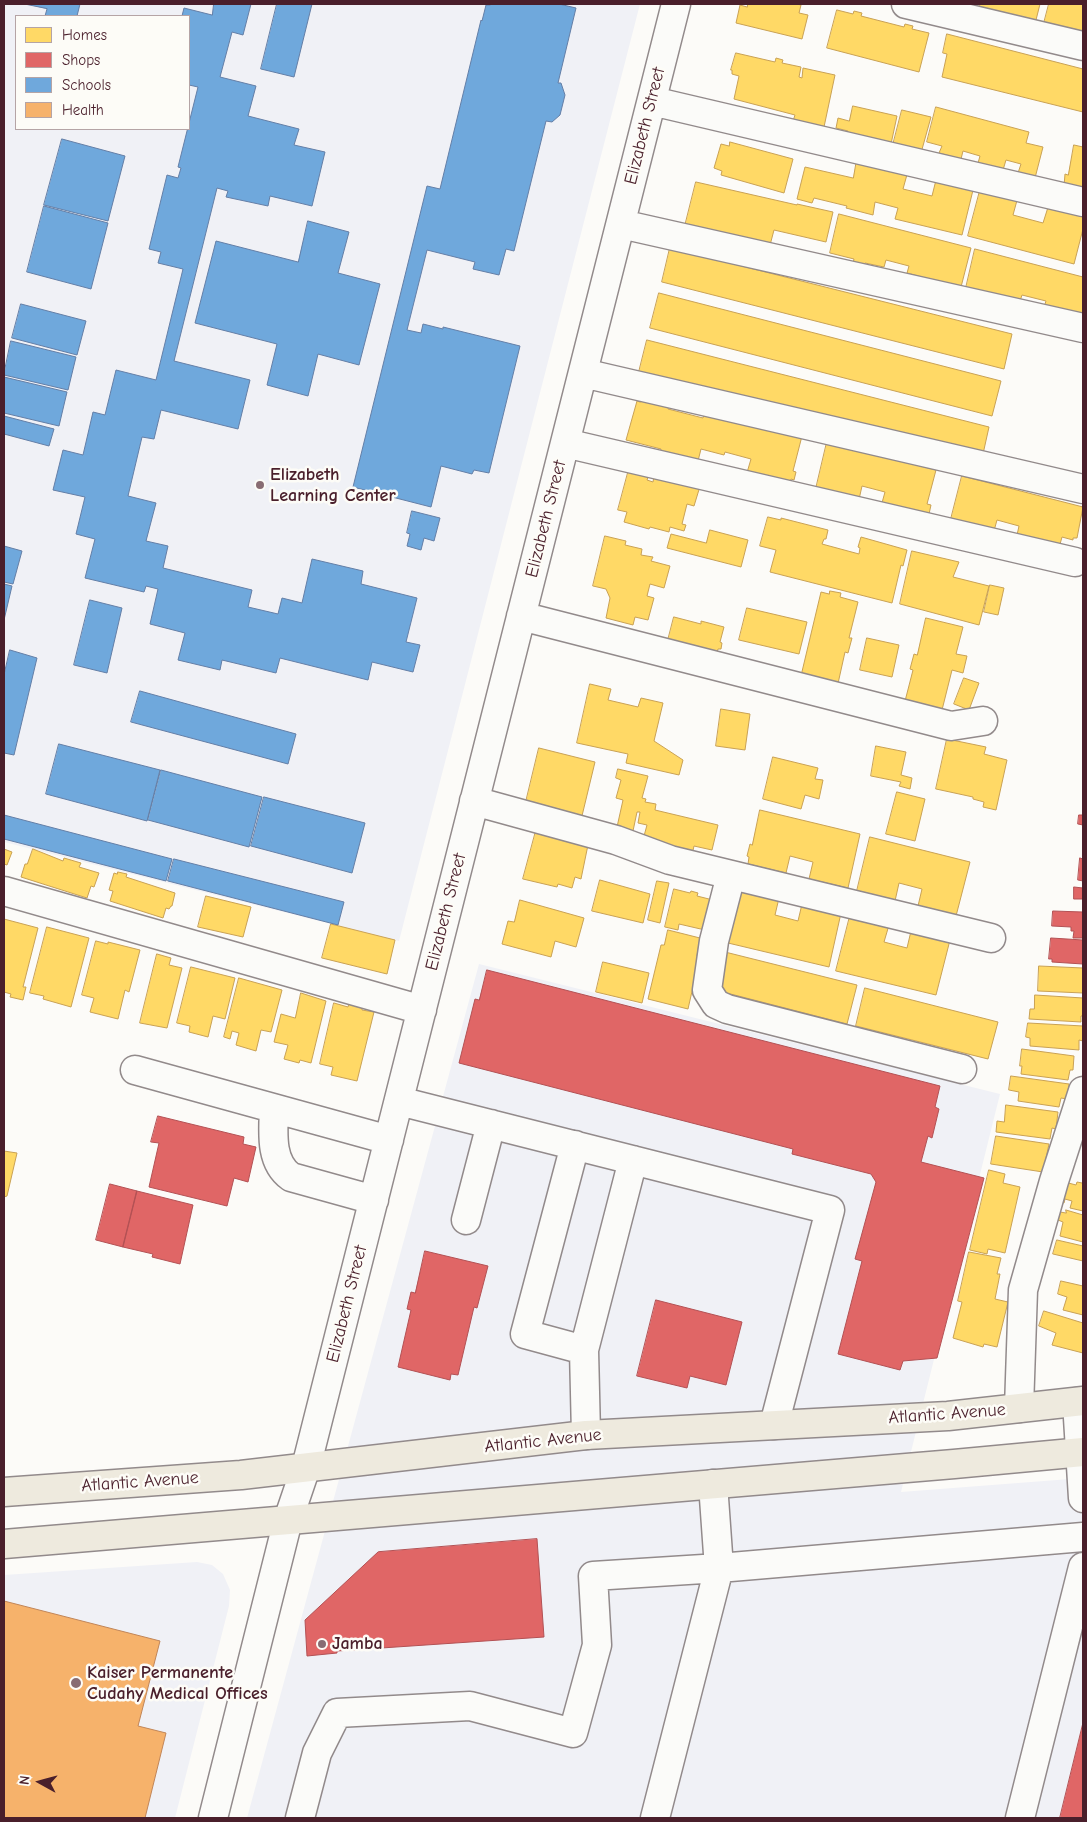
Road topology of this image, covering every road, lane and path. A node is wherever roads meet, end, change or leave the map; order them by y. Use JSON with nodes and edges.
{"nodes":[{"id":1,"x":676,"y":4,"type":"edge"},
{"id":2,"x":906,"y":4,"type":"edge"},
{"id":3,"x":1083,"y":46,"type":"edge"},
{"id":4,"x":652,"y":101,"type":"junction"},
{"id":5,"x":1083,"y":202,"type":"edge"},
{"id":6,"x":621,"y":224,"type":"junction"},
{"id":7,"x":1083,"y":328,"type":"edge"},
{"id":8,"x":583,"y":373,"type":"junction"},
{"id":9,"x":565,"y":443,"type":"junction"},
{"id":10,"x":1083,"y":489,"type":"edge"},
{"id":11,"x":1076,"y":562,"type":"dead end"},
{"id":12,"x":522,"y":616,"type":"junction"},
{"id":13,"x":983,"y":721,"type":"dead end"},
{"id":14,"x":474,"y":801,"type":"junction"},
{"id":15,"x":731,"y":875,"type":"junction"},
{"id":16,"x":4,"y":891,"type":"edge"},
{"id":17,"x":991,"y":938,"type":"dead end"},
{"id":18,"x":422,"y":1010,"type":"junction"},
{"id":19,"x":962,"y":1069,"type":"dead end"},
{"id":20,"x":135,"y":1070,"type":"dead end"},
{"id":21,"x":1083,"y":1091,"type":"edge"},
{"id":22,"x":399,"y":1101,"type":"junction"},
{"id":23,"x":274,"y":1109,"type":"junction"},
{"id":24,"x":491,"y":1124,"type":"junction"},
{"id":25,"x":389,"y":1140,"type":"junction"},
{"id":26,"x":575,"y":1145,"type":"junction"},
{"id":27,"x":633,"y":1160,"type":"junction"},
{"id":28,"x":374,"y":1200,"type":"junction"},
{"id":29,"x":466,"y":1220,"type":"dead end"},
{"id":30,"x":584,"y":1350,"type":"junction"},
{"id":31,"x":1080,"y":1402,"type":"edge"},
{"id":32,"x":1019,"y":1408,"type":"junction"},
{"id":33,"x":774,"y":1425,"type":"junction"},
{"id":34,"x":586,"y":1435,"type":"junction"},
{"id":35,"x":1082,"y":1452,"type":"edge"},
{"id":36,"x":306,"y":1467,"type":"junction"},
{"id":37,"x":713,"y":1484,"type":"junction"},
{"id":38,"x":4,"y":1492,"type":"edge"},
{"id":39,"x":1083,"y":1498,"type":"edge"},
{"id":40,"x":288,"y":1520,"type":"junction"},
{"id":41,"x":1083,"y":1537,"type":"edge"},
{"id":42,"x":4,"y":1544,"type":"edge"},
{"id":43,"x":1083,"y":1567,"type":"edge"},
{"id":44,"x":719,"y":1568,"type":"junction"},
{"id":45,"x":1074,"y":1643,"type":"edge"},
{"id":46,"x":213,"y":1818,"type":"edge"},
{"id":47,"x":300,"y":1818,"type":"edge"},
{"id":48,"x":655,"y":1818,"type":"edge"},
{"id":49,"x":1020,"y":1818,"type":"edge"}],
"edges":[{"from":1,"to":4,"type":"street","name":"Elizabeth Street"},
{"from":2,"to":3,"type":"street"},
{"from":4,"to":5,"type":"street"},
{"from":4,"to":6,"type":"street","name":"Elizabeth Street"},
{"from":6,"to":7,"type":"street"},
{"from":6,"to":8,"type":"street","name":"Elizabeth Street"},
{"from":8,"to":9,"type":"street","name":"Elizabeth Street"},
{"from":8,"to":10,"type":"street"},
{"from":9,"to":11,"type":"street"},
{"from":9,"to":12,"type":"street","name":"Elizabeth Street"},
{"from":12,"to":13,"type":"street"},
{"from":12,"to":14,"type":"street","name":"Elizabeth Street"},
{"from":14,"to":15,"type":"street"},
{"from":14,"to":18,"type":"street","name":"Elizabeth Street"},
{"from":15,"to":17,"type":"street"},
{"from":15,"to":19,"type":"street"},
{"from":16,"to":18,"type":"street"},
{"from":18,"to":22,"type":"street","name":"Elizabeth Street"},
{"from":20,"to":23,"type":"street"},
{"from":21,"to":32,"type":"street"},
{"from":22,"to":24,"type":"street"},
{"from":22,"to":25,"type":"street","name":"Elizabeth Street"},
{"from":23,"to":25,"type":"street"},
{"from":23,"to":28,"type":"street"},
{"from":24,"to":26,"type":"street"},
{"from":24,"to":29,"type":"street"},
{"from":25,"to":28,"type":"street","name":"Elizabeth Street"},
{"from":26,"to":27,"type":"street"},
{"from":26,"to":30,"type":"street"},
{"from":27,"to":30,"type":"street"},
{"from":27,"to":33,"type":"street"},
{"from":28,"to":36,"type":"street","name":"Elizabeth Street"},
{"from":30,"to":34,"type":"street"},
{"from":31,"to":32,"type":"main road","name":"Atlantic Avenue"},
{"from":31,"to":35,"type":"street"},
{"from":32,"to":33,"type":"main road","name":"Atlantic Avenue"},
{"from":33,"to":34,"type":"main road","name":"Atlantic Avenue"},
{"from":34,"to":36,"type":"main road","name":"Atlantic Avenue"},
{"from":35,"to":37,"type":"main road"},
{"from":35,"to":39,"type":"street"},
{"from":36,"to":38,"type":"main road","name":"Atlantic Avenue"},
{"from":36,"to":40,"type":"street","name":"Elizabeth Street"},
{"from":37,"to":40,"type":"main road"},
{"from":37,"to":44,"type":"street"},
{"from":40,"to":42,"type":"main road"},
{"from":40,"to":46,"type":"street","name":"Elizabeth Street"},
{"from":41,"to":44,"type":"street"},
{"from":43,"to":45,"type":"street"},
{"from":44,"to":47,"type":"street"},
{"from":44,"to":48,"type":"street"},
{"from":45,"to":49,"type":"street"}]}
